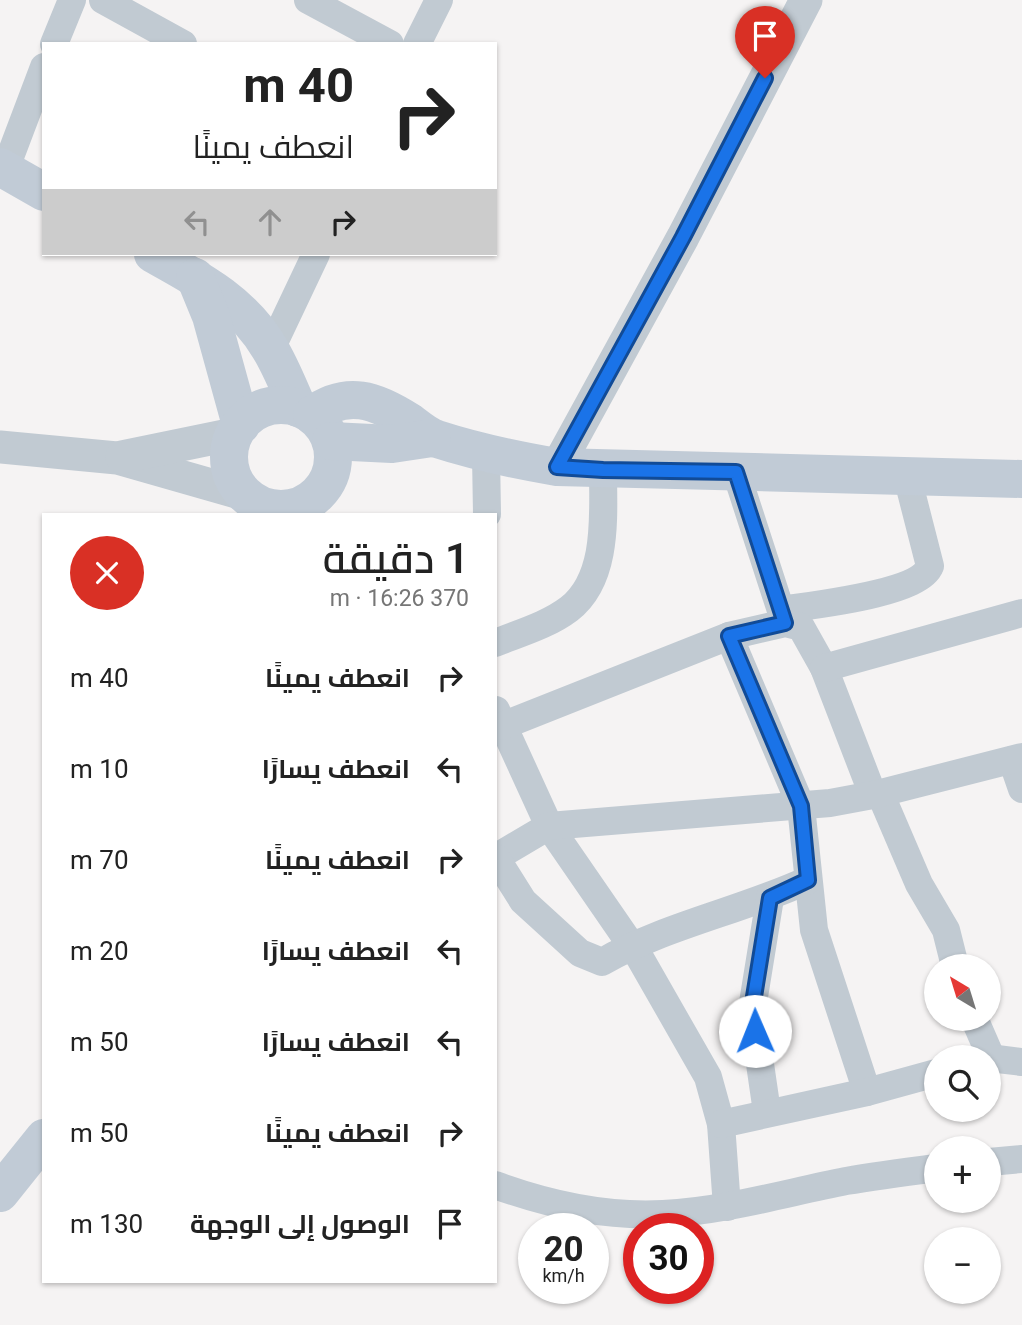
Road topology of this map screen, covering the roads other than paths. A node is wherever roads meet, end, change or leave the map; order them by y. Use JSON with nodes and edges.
{"nodes":[{"id":1,"x":72,"y":0,"type":"edge"},
{"id":2,"x":103,"y":0,"type":"edge"},
{"id":3,"x":308,"y":0,"type":"edge"},
{"id":4,"x":439,"y":0,"type":"edge"},
{"id":5,"x":796,"y":3,"type":"edge"},
{"id":6,"x":55,"y":42,"type":"edge"},
{"id":7,"x":179,"y":42,"type":"edge"},
{"id":8,"x":386,"y":42,"type":"edge"},
{"id":9,"x":418,"y":42,"type":"edge"},
{"id":10,"x":42,"y":72,"type":"edge"},
{"id":11,"x":3,"y":169,"type":"edge"},
{"id":12,"x":42,"y":191,"type":"edge"},
{"id":13,"x":157,"y":256,"type":"edge"},
{"id":14,"x":315,"y":256,"type":"edge"},
{"id":15,"x":195,"y":277,"type":"junction"},
{"id":16,"x":271,"y":349,"type":"junction"},
{"id":17,"x":237,"y":429,"type":"junction"},
{"id":18,"x":318,"y":434,"type":"junction"},
{"id":19,"x":0,"y":447,"type":"edge"},
{"id":20,"x":486,"y":455,"type":"junction"},
{"id":21,"x":117,"y":458,"type":"junction"},
{"id":22,"x":557,"y":467,"type":"junction"},
{"id":23,"x":603,"y":470,"type":"junction"},
{"id":24,"x":736,"y":472,"type":"junction"},
{"id":25,"x":907,"y":476,"type":"junction"},
{"id":26,"x":1022,"y":479,"type":"edge"},
{"id":27,"x":254,"y":504,"type":"edge"},
{"id":28,"x":339,"y":513,"type":"edge"},
{"id":29,"x":487,"y":513,"type":"edge"},
{"id":30,"x":1022,"y":613,"type":"edge"},
{"id":31,"x":783,"y":616,"type":"junction"},
{"id":32,"x":729,"y":636,"type":"junction"},
{"id":33,"x":497,"y":642,"type":"edge"},
{"id":34,"x":824,"y":668,"type":"junction"},
{"id":35,"x":499,"y":717,"type":"edge"},
{"id":36,"x":1017,"y":759,"type":"edge"},
{"id":37,"x":1022,"y":789,"type":"edge"},
{"id":38,"x":876,"y":794,"type":"junction"},
{"id":39,"x":801,"y":806,"type":"junction"},
{"id":40,"x":549,"y":826,"type":"junction"},
{"id":41,"x":497,"y":857,"type":"edge"},
{"id":42,"x":497,"y":860,"type":"edge"},
{"id":43,"x":808,"y":880,"type":"junction"},
{"id":44,"x":770,"y":898,"type":"junction"},
{"id":45,"x":632,"y":945,"type":"junction"},
{"id":46,"x":952,"y":954,"type":"edge"},
{"id":47,"x":1001,"y":1059,"type":"edge"},
{"id":48,"x":1022,"y":1062,"type":"edge"},
{"id":49,"x":924,"y":1076,"type":"edge"},
{"id":50,"x":867,"y":1091,"type":"junction"},
{"id":51,"x":767,"y":1112,"type":"junction"},
{"id":52,"x":721,"y":1124,"type":"junction"},
{"id":53,"x":40,"y":1147,"type":"edge"},
{"id":54,"x":1022,"y":1159,"type":"edge"},
{"id":55,"x":1001,"y":1161,"type":"edge"},
{"id":56,"x":924,"y":1170,"type":"edge"},
{"id":57,"x":497,"y":1186,"type":"edge"},
{"id":58,"x":0,"y":1193,"type":"edge"},
{"id":59,"x":727,"y":1207,"type":"junction"}],
"edges":[{"from":1,"to":6,"type":"street"},
{"from":2,"to":7,"type":"street"},
{"from":3,"to":8,"type":"street"},
{"from":4,"to":9,"type":"street"},
{"from":5,"to":22,"type":"street"},
{"from":10,"to":11,"type":"street"},
{"from":11,"to":12,"type":"main road"},
{"from":13,"to":15,"type":"main road"},
{"from":14,"to":16,"type":"street"},
{"from":15,"to":16,"type":"main road"},
{"from":15,"to":17,"type":"main road"},
{"from":16,"to":18,"type":"main road"},
{"from":17,"to":18,"type":"main road"},
{"from":17,"to":21,"type":"street"},
{"from":17,"to":27,"type":"main road"},
{"from":18,"to":20,"type":"main road"},
{"from":18,"to":27,"type":"main road"},
{"from":18,"to":28,"type":"main road"},
{"from":19,"to":21,"type":"street"},
{"from":20,"to":22,"type":"main road"},
{"from":20,"to":29,"type":"street"},
{"from":21,"to":27,"type":"street"},
{"from":22,"to":23,"type":"main road"},
{"from":23,"to":24,"type":"main road"},
{"from":23,"to":33,"type":"street"},
{"from":24,"to":25,"type":"main road"},
{"from":24,"to":31,"type":"street"},
{"from":25,"to":26,"type":"main road"},
{"from":25,"to":31,"type":"street"},
{"from":30,"to":34,"type":"street"},
{"from":31,"to":32,"type":"street"},
{"from":31,"to":34,"type":"street"},
{"from":32,"to":35,"type":"street"},
{"from":32,"to":39,"type":"street"},
{"from":34,"to":38,"type":"street"},
{"from":35,"to":40,"type":"street"},
{"from":36,"to":37,"type":"street"},
{"from":36,"to":38,"type":"street"},
{"from":38,"to":39,"type":"street"},
{"from":38,"to":46,"type":"street"},
{"from":39,"to":40,"type":"street"},
{"from":39,"to":43,"type":"street"},
{"from":40,"to":41,"type":"street"},
{"from":40,"to":45,"type":"street"},
{"from":42,"to":45,"type":"street"},
{"from":43,"to":44,"type":"street"},
{"from":43,"to":50,"type":"street"},
{"from":44,"to":45,"type":"street"},
{"from":44,"to":51,"type":"street"},
{"from":45,"to":52,"type":"street"},
{"from":47,"to":48,"type":"street"},
{"from":49,"to":50,"type":"street"},
{"from":50,"to":51,"type":"street"},
{"from":51,"to":52,"type":"street"},
{"from":52,"to":59,"type":"street"},
{"from":53,"to":58,"type":"main road"},
{"from":54,"to":55,"type":"street"},
{"from":56,"to":59,"type":"street"},
{"from":57,"to":59,"type":"street"}]}
